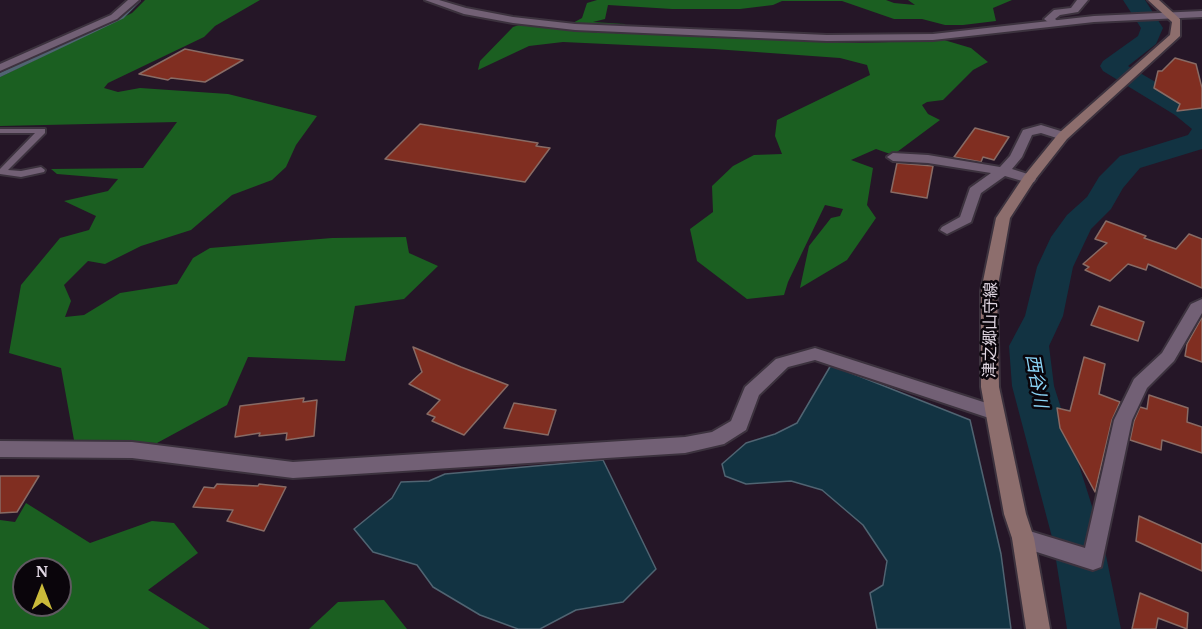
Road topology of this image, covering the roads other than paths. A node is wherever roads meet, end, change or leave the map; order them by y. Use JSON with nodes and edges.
{"nodes":[{"id":1,"x":134,"y":0,"type":"edge"},
{"id":2,"x":430,"y":0,"type":"edge"},
{"id":3,"x":1083,"y":0,"type":"edge"},
{"id":4,"x":1153,"y":0,"type":"edge"},
{"id":5,"x":1172,"y":14,"type":"junction"},
{"id":6,"x":1202,"y":14,"type":"edge"},
{"id":7,"x":1055,"y":23,"type":"junction"},
{"id":8,"x":0,"y":68,"type":"edge"},
{"id":9,"x":0,"y":130,"type":"edge"},
{"id":10,"x":1063,"y":136,"type":"junction"},
{"id":11,"x":893,"y":157,"type":"dead end"},
{"id":12,"x":41,"y":170,"type":"dead end"},
{"id":13,"x":1003,"y":171,"type":"junction"},
{"id":14,"x":1029,"y":179,"type":"junction"},
{"id":15,"x":947,"y":230,"type":"dead end"},
{"id":16,"x":1200,"y":307,"type":"edge"},
{"id":17,"x":995,"y":413,"type":"junction"},
{"id":18,"x":0,"y":449,"type":"edge"},
{"id":19,"x":1023,"y":538,"type":"junction"},
{"id":20,"x":1038,"y":629,"type":"edge"}],
"edges":[{"from":1,"to":8,"type":"street"},
{"from":2,"to":7,"type":"street"},
{"from":3,"to":7,"type":"street"},
{"from":4,"to":5,"type":"main road"},
{"from":5,"to":6,"type":"street"},
{"from":5,"to":7,"type":"street"},
{"from":5,"to":10,"type":"main road","name":"津之郷山守線"},
{"from":9,"to":12,"type":"lane"},
{"from":10,"to":13,"type":"street"},
{"from":10,"to":14,"type":"main road","name":"津之郷山守線"},
{"from":11,"to":13,"type":"street"},
{"from":13,"to":14,"type":"street"},
{"from":13,"to":15,"type":"street"},
{"from":14,"to":17,"type":"main road","name":"津之郷山守線"},
{"from":16,"to":19,"type":"street"},
{"from":17,"to":18,"type":"street"},
{"from":17,"to":19,"type":"main road","name":"津之郷山守線"},
{"from":19,"to":20,"type":"main road","name":"津之郷山守線"}]}
